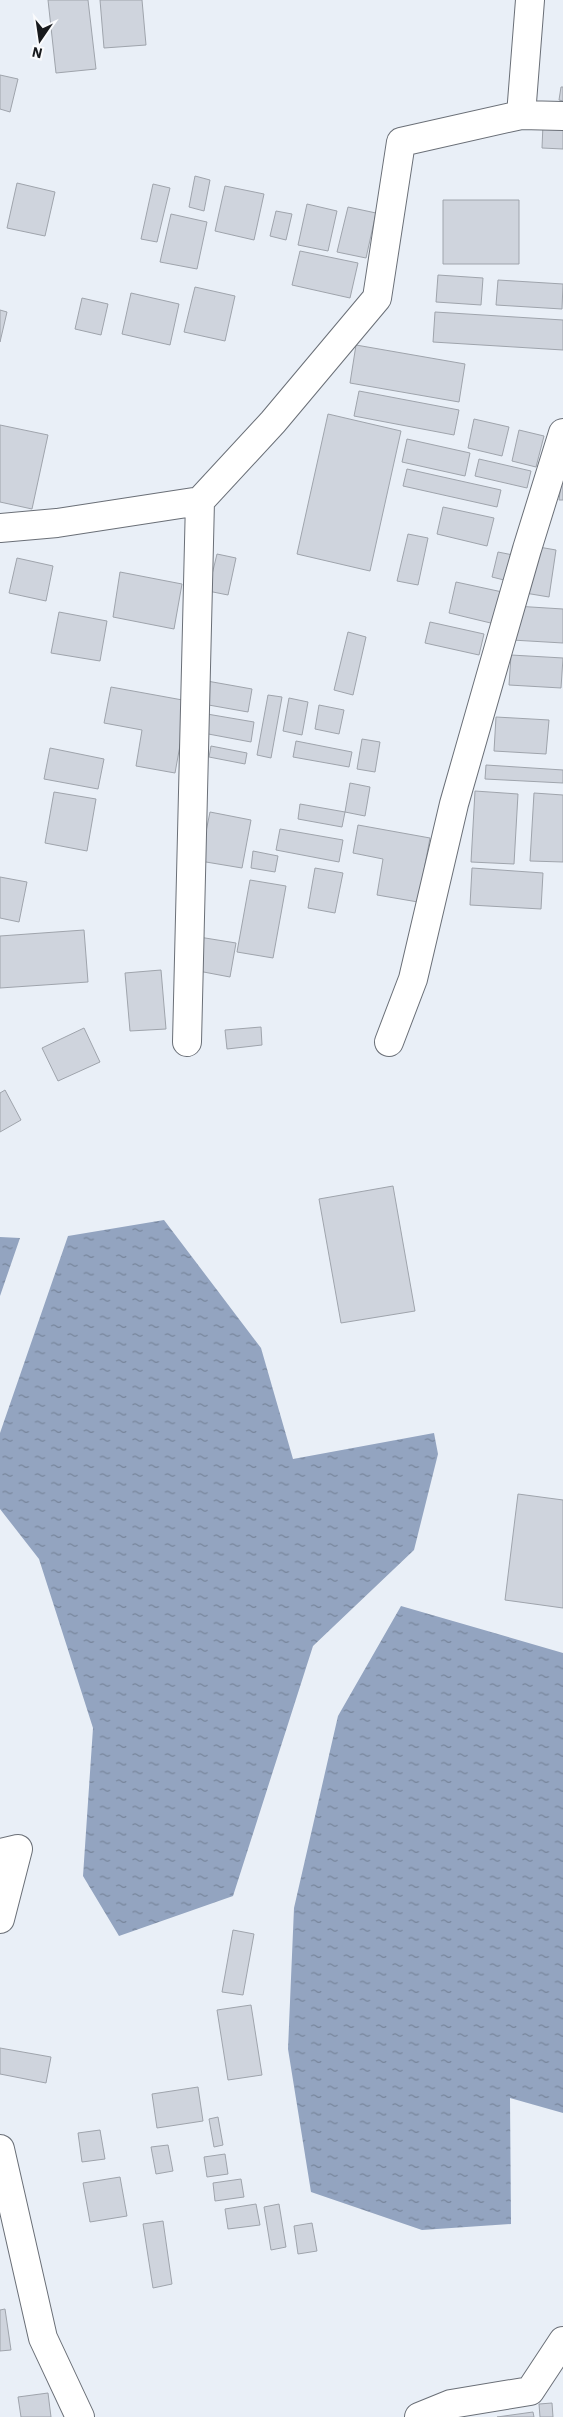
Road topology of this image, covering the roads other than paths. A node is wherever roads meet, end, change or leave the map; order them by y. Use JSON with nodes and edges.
{"nodes":[{"id":1,"x":530,"y":0,"type":"edge"},
{"id":2,"x":521,"y":114,"type":"junction"},
{"id":3,"x":563,"y":116,"type":"edge"},
{"id":4,"x":563,"y":433,"type":"edge"},
{"id":5,"x":200,"y":500,"type":"junction"},
{"id":6,"x":0,"y":528,"type":"edge"},
{"id":7,"x":187,"y":1042,"type":"dead end"},
{"id":8,"x":390,"y":1042,"type":"dead end"},
{"id":9,"x":0,"y":1853,"type":"edge"},
{"id":10,"x":0,"y":1919,"type":"edge"},
{"id":11,"x":0,"y":2149,"type":"edge"},
{"id":12,"x":563,"y":2341,"type":"edge"},
{"id":13,"x":80,"y":2417,"type":"edge"},
{"id":14,"x":419,"y":2417,"type":"edge"}],
"edges":[{"from":1,"to":2,"type":"street"},
{"from":2,"to":3,"type":"street"},
{"from":2,"to":5,"type":"street"},
{"from":4,"to":8,"type":"street"},
{"from":5,"to":6,"type":"street"},
{"from":5,"to":7,"type":"street"},
{"from":9,"to":10,"type":"street"},
{"from":11,"to":13,"type":"street"},
{"from":12,"to":14,"type":"street"}]}
